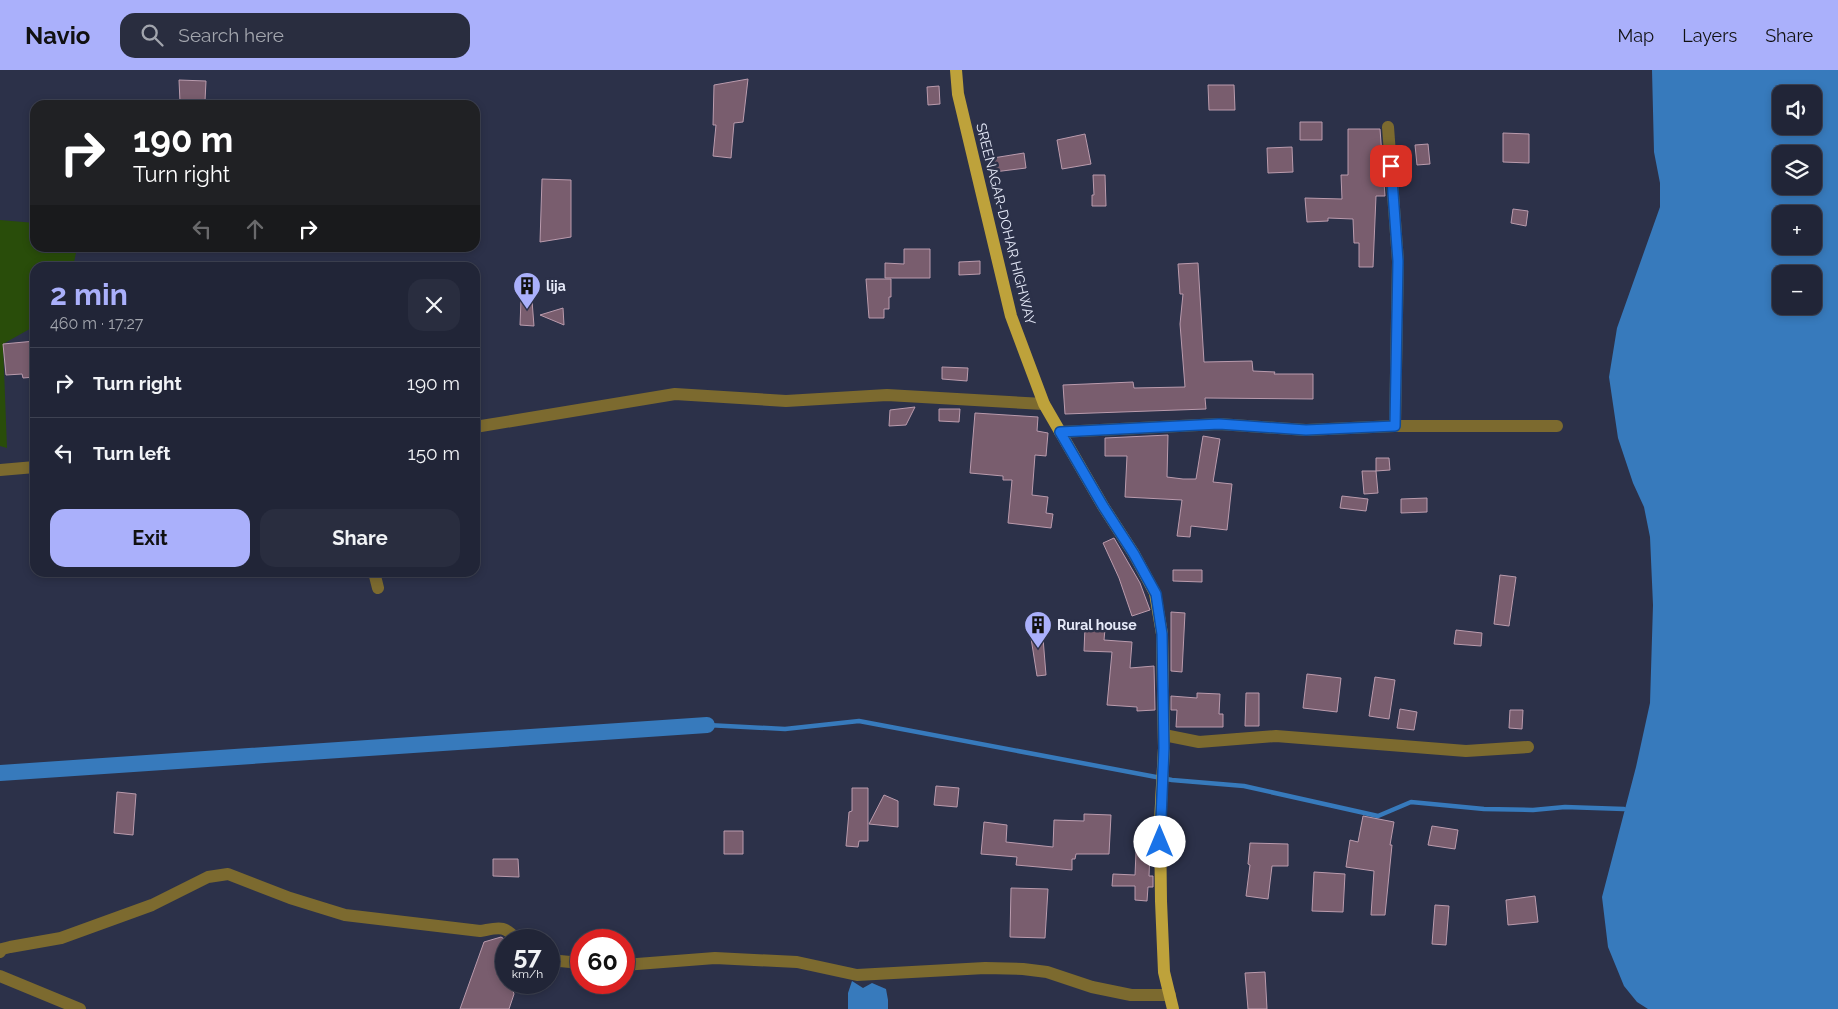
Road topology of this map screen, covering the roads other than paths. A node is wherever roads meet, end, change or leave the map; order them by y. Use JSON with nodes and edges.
{"nodes":[{"id":1,"x":956,"y":70,"type":"edge"},
{"id":2,"x":1388,"y":127,"type":"dead end"},
{"id":3,"x":1044,"y":404,"type":"junction"},
{"id":4,"x":480,"y":426,"type":"edge"},
{"id":5,"x":1395,"y":426,"type":"junction"},
{"id":6,"x":1557,"y":426,"type":"dead end"},
{"id":7,"x":1060,"y":432,"type":"junction"},
{"id":8,"x":30,"y":467,"type":"edge"},
{"id":9,"x":0,"y":470,"type":"edge"},
{"id":10,"x":375,"y":577,"type":"edge"},
{"id":11,"x":378,"y":588,"type":"dead end"},
{"id":12,"x":1164,"y":741,"type":"junction"},
{"id":13,"x":1528,"y":747,"type":"dead end"},
{"id":14,"x":504,"y":929,"type":"edge"},
{"id":15,"x":0,"y":952,"type":"edge"},
{"id":16,"x":635,"y":964,"type":"edge"},
{"id":17,"x":0,"y":976,"type":"edge"},
{"id":18,"x":1170,"y":995,"type":"junction"},
{"id":19,"x":80,"y":1009,"type":"edge"},
{"id":20,"x":1173,"y":1009,"type":"edge"}],
"edges":[{"from":1,"to":3,"type":"main road","name":"SREENAGAR-DOHAR HIGHWAY"},
{"from":2,"to":5,"type":"street"},
{"from":3,"to":4,"type":"street"},
{"from":3,"to":7,"type":"main road","name":"SREENAGAR-DOHAR HIGHWAY"},
{"from":5,"to":6,"type":"street"},
{"from":5,"to":7,"type":"street"},
{"from":7,"to":12,"type":"main road","name":"SREENAGAR-DOHAR HIGHWAY"},
{"from":8,"to":9,"type":"street"},
{"from":10,"to":11,"type":"street"},
{"from":12,"to":13,"type":"street"},
{"from":12,"to":18,"type":"main road","name":"SREENAGAR-DOHAR HIGHWAY"},
{"from":14,"to":15,"type":"street"},
{"from":16,"to":18,"type":"street"},
{"from":17,"to":19,"type":"street"},
{"from":18,"to":20,"type":"main road","name":"SREENAGAR-DOHAR HIGHWAY"}]}
